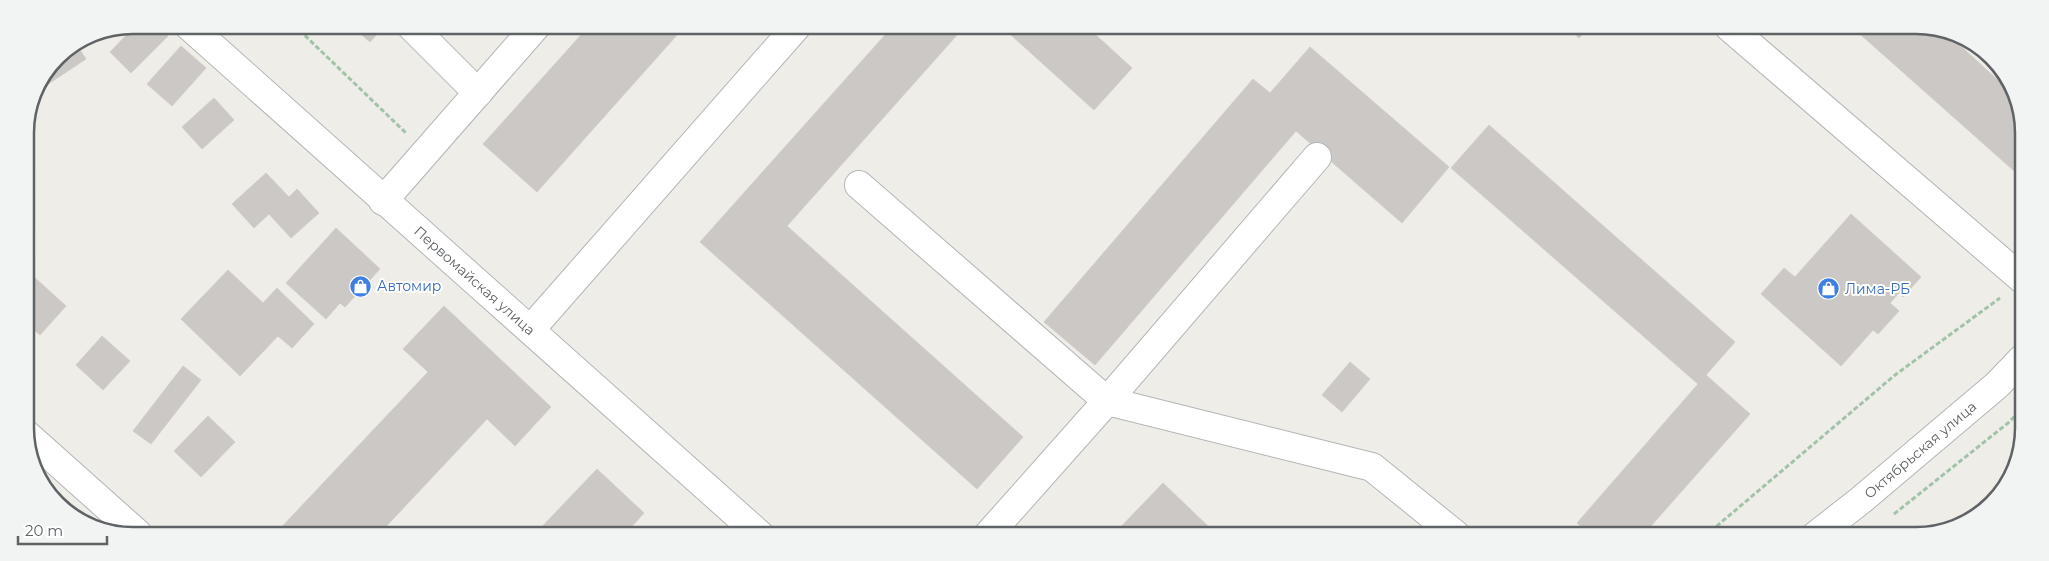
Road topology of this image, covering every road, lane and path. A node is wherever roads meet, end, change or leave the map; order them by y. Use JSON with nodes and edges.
{"nodes":[{"id":1,"x":198,"y":34,"type":"edge"},
{"id":2,"x":303,"y":34,"type":"edge"},
{"id":3,"x":419,"y":34,"type":"edge"},
{"id":4,"x":530,"y":34,"type":"edge"},
{"id":5,"x":790,"y":34,"type":"edge"},
{"id":6,"x":1737,"y":34,"type":"edge"},
{"id":7,"x":478,"y":93,"type":"junction"},
{"id":8,"x":426,"y":153,"type":"junction"},
{"id":9,"x":1317,"y":157,"type":"dead end"},
{"id":10,"x":859,"y":186,"type":"dead end"},
{"id":11,"x":383,"y":201,"type":"junction"},
{"id":12,"x":2015,"y":273,"type":"edge"},
{"id":13,"x":2015,"y":284,"type":"edge"},
{"id":14,"x":531,"y":329,"type":"junction"},
{"id":15,"x":2015,"y":367,"type":"edge"},
{"id":16,"x":1107,"y":401,"type":"junction"},
{"id":17,"x":2015,"y":416,"type":"edge"},
{"id":18,"x":35,"y":442,"type":"edge"},
{"id":19,"x":1888,"y":518,"type":"dead end"},
{"id":20,"x":130,"y":527,"type":"edge"},
{"id":21,"x":752,"y":527,"type":"edge"},
{"id":22,"x":995,"y":527,"type":"edge"},
{"id":23,"x":1446,"y":527,"type":"edge"},
{"id":24,"x":1716,"y":527,"type":"edge"},
{"id":25,"x":1826,"y":527,"type":"edge"}],
"edges":[{"from":1,"to":11,"type":"street","name":"Первомайская улица"},
{"from":2,"to":8,"type":"path"},
{"from":3,"to":7,"type":"street"},
{"from":4,"to":7,"type":"street"},
{"from":5,"to":14,"type":"street"},
{"from":6,"to":12,"type":"street"},
{"from":7,"to":8,"type":"street"},
{"from":8,"to":11,"type":"street"},
{"from":9,"to":16,"type":"street"},
{"from":10,"to":16,"type":"street"},
{"from":11,"to":14,"type":"street","name":"Первомайская улица"},
{"from":13,"to":24,"type":"path"},
{"from":14,"to":21,"type":"street","name":"Первомайская улица"},
{"from":15,"to":25,"type":"street","name":"Октябрьская улица"},
{"from":16,"to":22,"type":"street"},
{"from":16,"to":23,"type":"street"},
{"from":17,"to":19,"type":"path"},
{"from":18,"to":20,"type":"street"}]}
